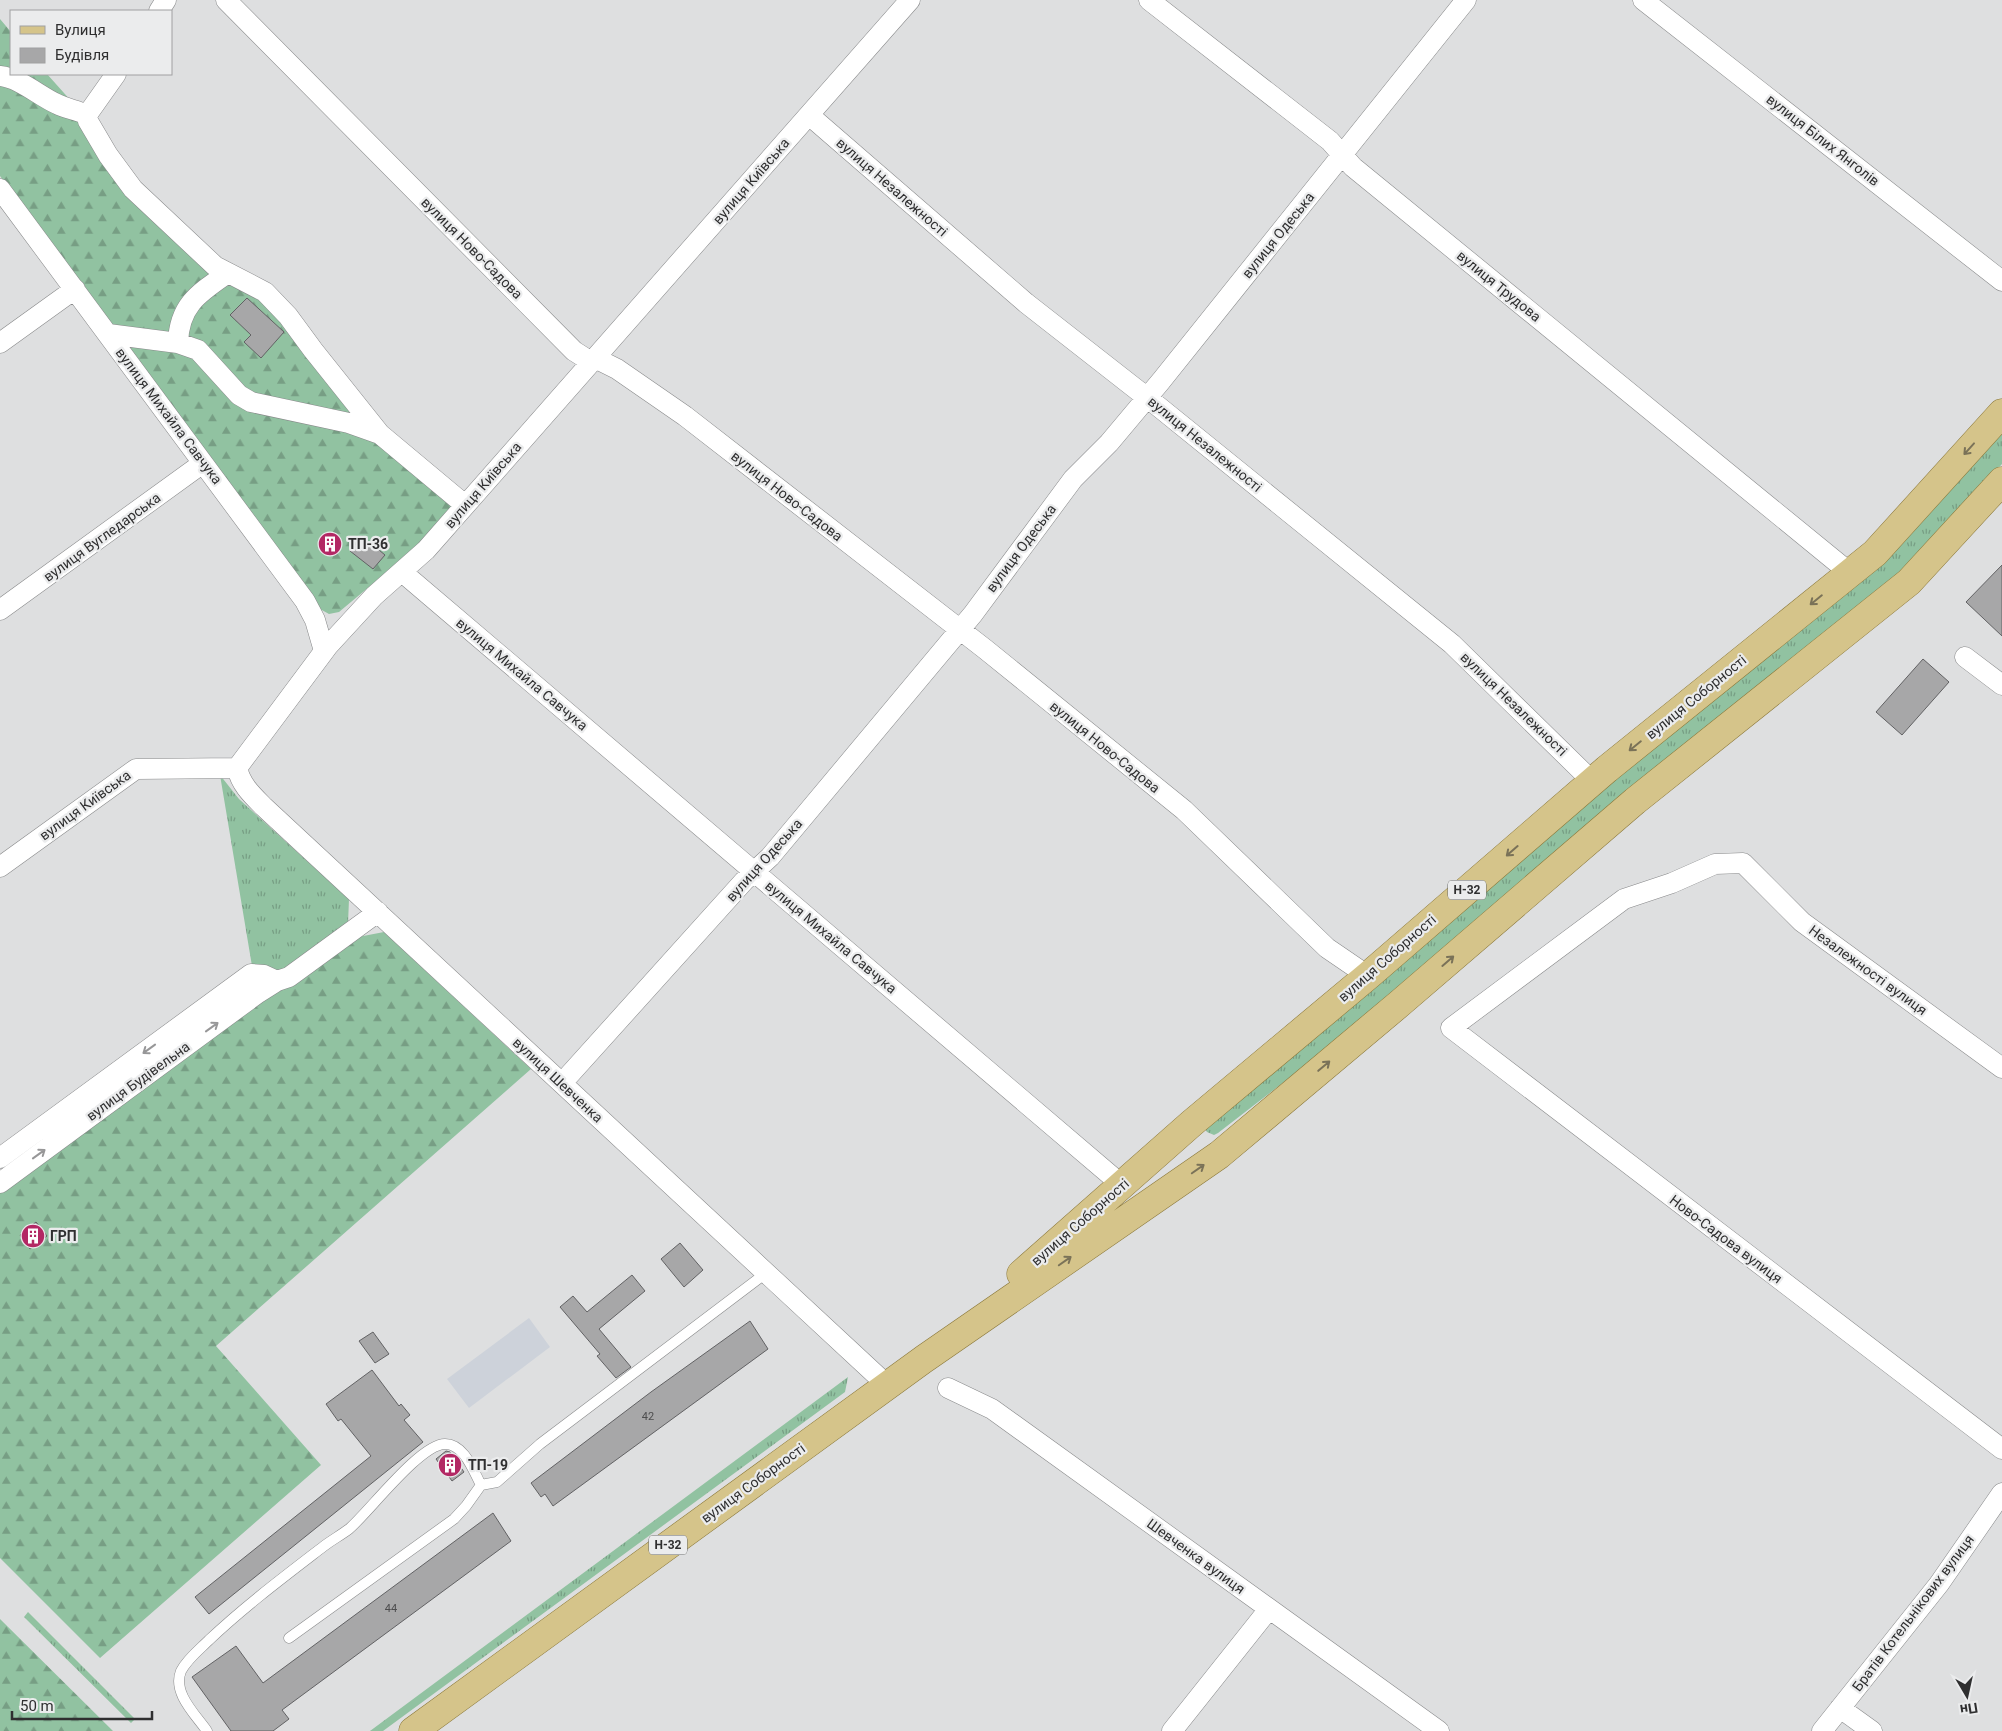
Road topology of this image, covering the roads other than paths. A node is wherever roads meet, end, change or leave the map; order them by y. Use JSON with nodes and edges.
{"nodes":[{"id":1,"x":226,"y":0,"type":"edge"},
{"id":2,"x":910,"y":0,"type":"edge"},
{"id":3,"x":1149,"y":0,"type":"edge"},
{"id":4,"x":1466,"y":0,"type":"edge"},
{"id":5,"x":1643,"y":0,"type":"edge"},
{"id":6,"x":115,"y":75,"type":"edge"},
{"id":7,"x":0,"y":76,"type":"edge"},
{"id":8,"x":87,"y":115,"type":"junction"},
{"id":9,"x":809,"y":115,"type":"junction"},
{"id":10,"x":1342,"y":155,"type":"junction"},
{"id":11,"x":0,"y":189,"type":"edge"},
{"id":12,"x":228,"y":273,"type":"junction"},
{"id":13,"x":2002,"y":281,"type":"edge"},
{"id":14,"x":75,"y":289,"type":"junction"},
{"id":15,"x":108,"y":334,"type":"junction"},
{"id":16,"x":0,"y":343,"type":"edge"},
{"id":17,"x":178,"y":343,"type":"junction"},
{"id":18,"x":593,"y":360,"type":"junction"},
{"id":19,"x":1148,"y":398,"type":"junction"},
{"id":20,"x":2002,"y":413,"type":"edge"},
{"id":21,"x":380,"y":434,"type":"junction"},
{"id":22,"x":203,"y":463,"type":"junction"},
{"id":23,"x":2002,"y":481,"type":"edge"},
{"id":24,"x":465,"y":505,"type":"junction"},
{"id":25,"x":402,"y":572,"type":"junction"},
{"id":26,"x":1850,"y":573,"type":"junction"},
{"id":27,"x":0,"y":610,"type":"edge"},
{"id":28,"x":959,"y":629,"type":"junction"},
{"id":29,"x":324,"y":651,"type":"junction"},
{"id":30,"x":1965,"y":657,"type":"dead end"},
{"id":31,"x":2002,"y":684,"type":"edge"},
{"id":32,"x":237,"y":768,"type":"junction"},
{"id":33,"x":1592,"y":781,"type":"junction"},
{"id":34,"x":1743,"y":862,"type":"joint"},
{"id":35,"x":0,"y":867,"type":"edge"},
{"id":36,"x":754,"y":872,"type":"junction"},
{"id":37,"x":378,"y":912,"type":"junction"},
{"id":38,"x":1368,"y":976,"type":"junction"},
{"id":39,"x":277,"y":981,"type":"junction"},
{"id":40,"x":2002,"y":1068,"type":"edge"},
{"id":41,"x":562,"y":1083,"type":"junction"},
{"id":42,"x":0,"y":1158,"type":"edge"},
{"id":43,"x":0,"y":1183,"type":"edge"},
{"id":44,"x":1122,"y":1185,"type":"junction"},
{"id":45,"x":766,"y":1273,"type":"junction"},
{"id":46,"x":924,"y":1359,"type":"junction"},
{"id":47,"x":887,"y":1385,"type":"junction"},
{"id":48,"x":948,"y":1388,"type":"dead end"},
{"id":49,"x":2002,"y":1450,"type":"edge"},
{"id":50,"x":481,"y":1484,"type":"junction"},
{"id":51,"x":2002,"y":1493,"type":"edge"},
{"id":52,"x":1270,"y":1609,"type":"junction"},
{"id":53,"x":289,"y":1638,"type":"dead end"},
{"id":54,"x":1840,"y":1708,"type":"junction"},
{"id":55,"x":207,"y":1731,"type":"edge"},
{"id":56,"x":413,"y":1731,"type":"edge"},
{"id":57,"x":1172,"y":1731,"type":"edge"},
{"id":58,"x":1439,"y":1731,"type":"edge"},
{"id":59,"x":1822,"y":1731,"type":"edge"},
{"id":60,"x":1872,"y":1731,"type":"edge"}],
"edges":[{"from":1,"to":18,"type":"street","name":"вулиця Ново-Садова"},
{"from":2,"to":9,"type":"street","name":"вулиця Київська"},
{"from":3,"to":10,"type":"street","name":"вулиця Трудова"},
{"from":4,"to":10,"type":"street","name":"вулиця Одеська"},
{"from":5,"to":13,"type":"street","name":"вулиця Білих Янголів"},
{"from":6,"to":8,"type":"street"},
{"from":7,"to":8,"type":"street"},
{"from":8,"to":12,"type":"street"},
{"from":9,"to":18,"type":"street","name":"вулиця Київська"},
{"from":9,"to":19,"type":"street","name":"вулиця Незалежності"},
{"from":10,"to":19,"type":"street","name":"вулиця Одеська"},
{"from":10,"to":26,"type":"street","name":"вулиця Трудова"},
{"from":11,"to":14,"type":"street","name":"вулиця Михайла Савчука"},
{"from":12,"to":17,"type":"street"},
{"from":12,"to":21,"type":"street"},
{"from":14,"to":15,"type":"street","name":"вулиця Михайла Савчука"},
{"from":14,"to":16,"type":"street"},
{"from":15,"to":17,"type":"street"},
{"from":15,"to":22,"type":"street","name":"вулиця Михайла Савчука"},
{"from":17,"to":21,"type":"street"},
{"from":18,"to":24,"type":"street","name":"вулиця Київська"},
{"from":18,"to":28,"type":"street","name":"вулиця Ново-Садова"},
{"from":19,"to":28,"type":"street","name":"вулиця Одеська"},
{"from":19,"to":33,"type":"street","name":"вулиця Незалежності"},
{"from":20,"to":26,"type":"main road","name":"вулиця Соборності","number":"Н-32","one_way":true},
{"from":21,"to":24,"type":"street"},
{"from":22,"to":27,"type":"street","name":"вулиця Вугледарська"},
{"from":22,"to":29,"type":"street","name":"вулиця Михайла Савчука"},
{"from":46,"to":23,"type":"main road","name":"вулиця Соборності","number":"Н-32","one_way":true},
{"from":24,"to":25,"type":"street","name":"вулиця Київська"},
{"from":25,"to":29,"type":"street","name":"вулиця Київська"},
{"from":25,"to":36,"type":"street","name":"вулиця Михайла Савчука"},
{"from":26,"to":33,"type":"main road","name":"вулиця Соборності","number":"Н-32","one_way":true},
{"from":28,"to":36,"type":"street","name":"вулиця Одеська"},
{"from":28,"to":38,"type":"street","name":"вулиця Ново-Садова"},
{"from":29,"to":32,"type":"street","name":"вулиця Київська"},
{"from":30,"to":31,"type":"street"},
{"from":32,"to":35,"type":"street","name":"вулиця Київська"},
{"from":32,"to":37,"type":"street","name":"вулиця Шевченка"},
{"from":33,"to":38,"type":"main road","name":"вулиця Соборності","number":"Н-32","one_way":true},
{"from":34,"to":40,"type":"street","name":"Незалежності вулиця"},
{"from":34,"to":49,"type":"street","name":"Ново-Садова вулиця"},
{"from":36,"to":41,"type":"street","name":"вулиця Одеська"},
{"from":36,"to":44,"type":"street","name":"вулиця Михайла Савчука"},
{"from":37,"to":39,"type":"street","name":"вулиця Будівельна"},
{"from":37,"to":41,"type":"street","name":"вулиця Шевченка"},
{"from":38,"to":44,"type":"main road","name":"вулиця Соборності","number":"Н-32"},
{"from":39,"to":42,"type":"street","name":"вулиця Будівельна","one_way":true},
{"from":43,"to":39,"type":"street","name":"вулиця Будівельна","one_way":true},
{"from":41,"to":45,"type":"street","name":"вулиця Шевченка"},
{"from":44,"to":46,"type":"main road","name":"вулиця Соборності","number":"Н-32"},
{"from":45,"to":47,"type":"street","name":"вулиця Шевченка"},
{"from":45,"to":50,"type":"lane"},
{"from":46,"to":47,"type":"main road","name":"вулиця Соборності","number":"Н-32"},
{"from":47,"to":56,"type":"main road","name":"вулиця Соборності","number":"Н-32"},
{"from":48,"to":52,"type":"street","name":"Шевченка вулиця"},
{"from":50,"to":53,"type":"lane"},
{"from":50,"to":55,"type":"lane"},
{"from":51,"to":54,"type":"street","name":"Братів Котельнікових вулиця"},
{"from":52,"to":57,"type":"street"},
{"from":52,"to":58,"type":"street","name":"Шевченка вулиця"},
{"from":54,"to":59,"type":"street","name":"Братів Котельнікових вулиця"},
{"from":54,"to":60,"type":"street"}]}
